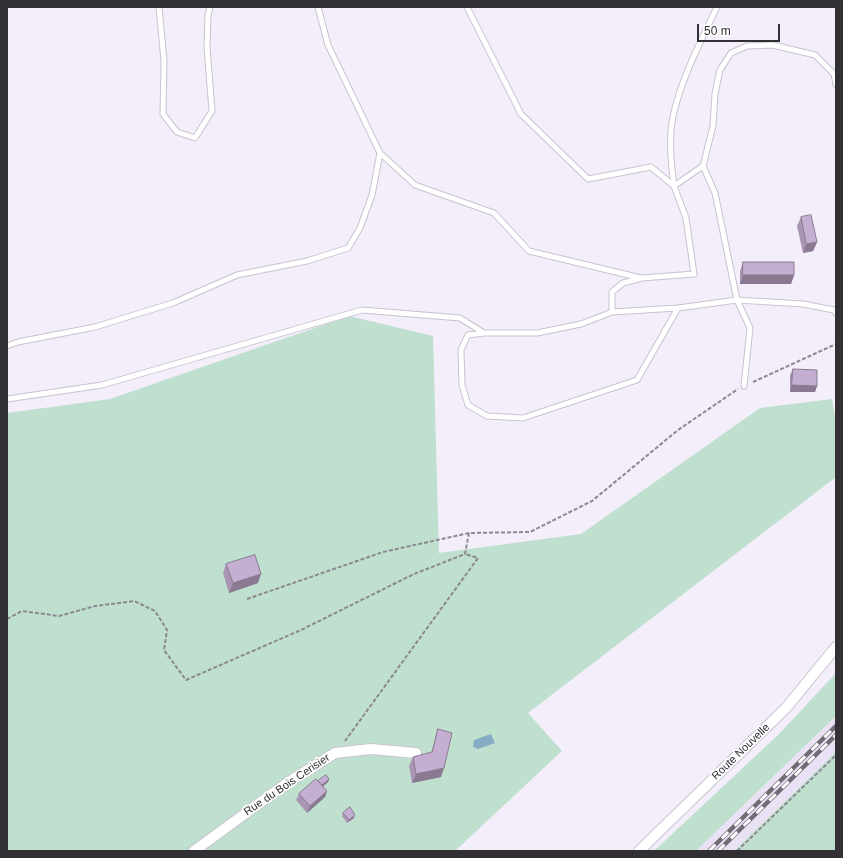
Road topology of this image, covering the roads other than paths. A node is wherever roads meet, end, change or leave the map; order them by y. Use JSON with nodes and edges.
{"nodes":[{"id":1,"x":159,"y":7,"type":"edge"},
{"id":2,"x":210,"y":7,"type":"edge"},
{"id":3,"x":318,"y":7,"type":"edge"},
{"id":4,"x":467,"y":7,"type":"edge"},
{"id":5,"x":717,"y":7,"type":"edge"},
{"id":6,"x":836,"y":84,"type":"edge"},
{"id":7,"x":380,"y":153,"type":"junction"},
{"id":8,"x":703,"y":166,"type":"junction"},
{"id":9,"x":674,"y":186,"type":"junction"},
{"id":10,"x":642,"y":278,"type":"junction"},
{"id":11,"x":736,"y":300,"type":"junction"},
{"id":12,"x":678,"y":308,"type":"junction"},
{"id":13,"x":835,"y":311,"type":"edge"},
{"id":14,"x":612,"y":312,"type":"junction"},
{"id":15,"x":484,"y":333,"type":"junction"},
{"id":16,"x":7,"y":346,"type":"edge"},
{"id":17,"x":744,"y":386,"type":"road end"},
{"id":18,"x":7,"y":399,"type":"edge"},
{"id":19,"x":836,"y":647,"type":"edge"},
{"id":20,"x":416,"y":753,"type":"dead end"},
{"id":21,"x":194,"y":851,"type":"edge"},
{"id":22,"x":639,"y":851,"type":"edge"}],
"edges":[{"from":1,"to":2,"type":"lane"},
{"from":3,"to":7,"type":"lane"},
{"from":4,"to":9,"type":"lane"},
{"from":5,"to":9,"type":"lane"},
{"from":6,"to":8,"type":"lane"},
{"from":7,"to":10,"type":"lane"},
{"from":7,"to":16,"type":"lane"},
{"from":8,"to":9,"type":"lane"},
{"from":8,"to":11,"type":"lane"},
{"from":9,"to":10,"type":"lane"},
{"from":10,"to":14,"type":"lane"},
{"from":11,"to":12,"type":"lane"},
{"from":11,"to":13,"type":"lane"},
{"from":11,"to":17,"type":"lane"},
{"from":12,"to":14,"type":"lane"},
{"from":12,"to":15,"type":"lane"},
{"from":14,"to":15,"type":"lane"},
{"from":15,"to":18,"type":"lane"},
{"from":19,"to":22,"type":"street","name":"Route Nouvelle"},
{"from":20,"to":21,"type":"street","name":"Rue du Bois Cerisier"}]}
